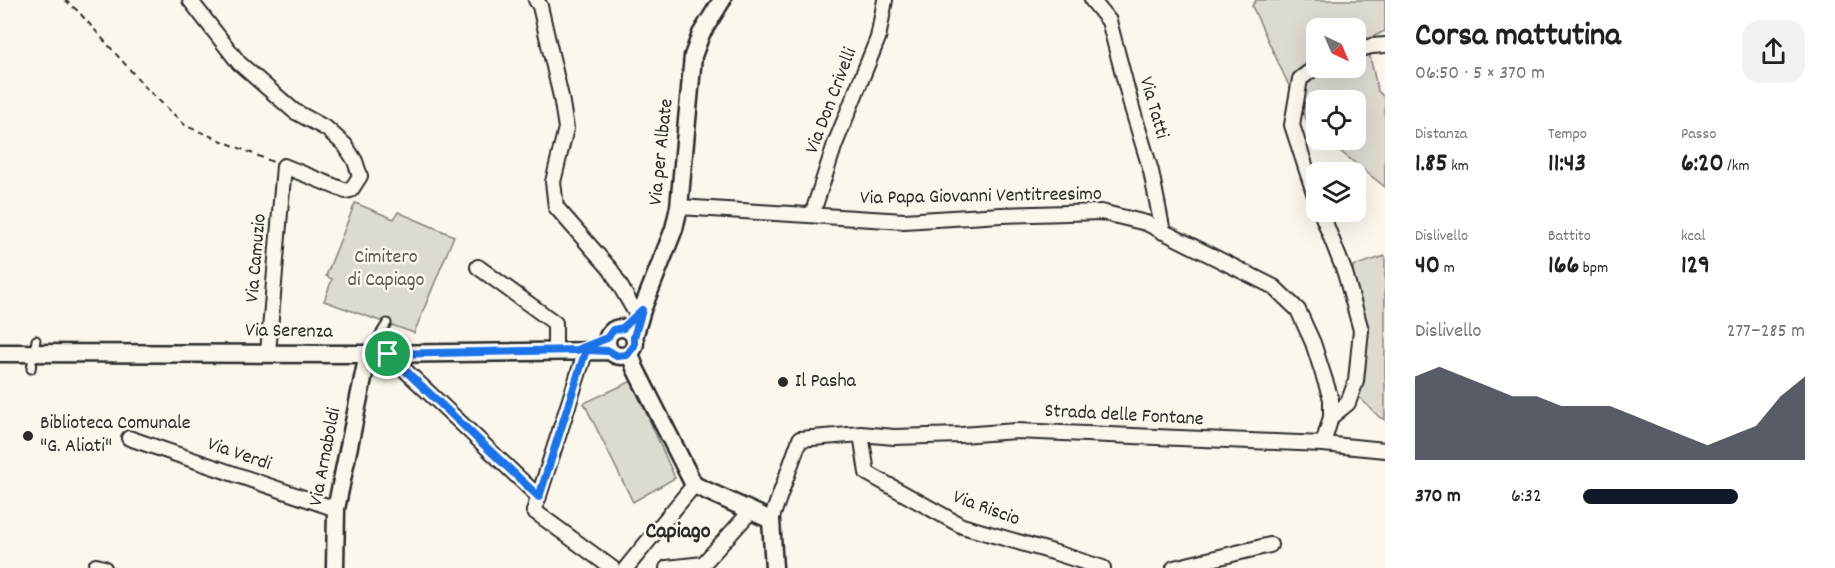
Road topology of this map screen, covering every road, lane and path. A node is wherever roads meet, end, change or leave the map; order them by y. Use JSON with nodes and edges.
{"nodes":[{"id":1,"x":65,"y":0,"type":"edge"},
{"id":2,"x":190,"y":0,"type":"edge"},
{"id":3,"x":536,"y":0,"type":"edge"},
{"id":4,"x":722,"y":0,"type":"edge"},
{"id":5,"x":885,"y":0,"type":"edge"},
{"id":6,"x":1092,"y":0,"type":"edge"},
{"id":7,"x":1385,"y":45,"type":"edge"},
{"id":8,"x":1366,"y":48,"type":"edge"},
{"id":9,"x":1306,"y":74,"type":"edge"},
{"id":10,"x":284,"y":166,"type":"junction"},
{"id":11,"x":1306,"y":168,"type":"edge"},
{"id":12,"x":679,"y":207,"type":"junction"},
{"id":13,"x":812,"y":215,"type":"junction"},
{"id":14,"x":1325,"y":222,"type":"edge"},
{"id":15,"x":1163,"y":232,"type":"junction"},
{"id":16,"x":478,"y":267,"type":"dead end"},
{"id":17,"x":640,"y":313,"type":"junction"},
{"id":18,"x":387,"y":323,"type":"dead end"},
{"id":19,"x":629,"y":339,"type":"junction"},
{"id":20,"x":608,"y":344,"type":"junction"},
{"id":21,"x":581,"y":350,"type":"junction"},
{"id":22,"x":555,"y":351,"type":"junction"},
{"id":23,"x":0,"y":353,"type":"edge"},
{"id":24,"x":268,"y":353,"type":"junction"},
{"id":25,"x":368,"y":354,"type":"junction"},
{"id":26,"x":388,"y":354,"type":"junction"},
{"id":27,"x":1331,"y":417,"type":"junction"},
{"id":28,"x":861,"y":434,"type":"junction"},
{"id":29,"x":129,"y":438,"type":"dead end"},
{"id":30,"x":1323,"y":444,"type":"junction"},
{"id":31,"x":1385,"y":450,"type":"edge"},
{"id":32,"x":694,"y":485,"type":"junction"},
{"id":33,"x":539,"y":497,"type":"junction"},
{"id":34,"x":336,"y":509,"type":"junction"},
{"id":35,"x":751,"y":511,"type":"junction"},
{"id":36,"x":771,"y":520,"type":"junction"},
{"id":37,"x":1270,"y":545,"type":"dead end"},
{"id":38,"x":335,"y":568,"type":"edge"},
{"id":39,"x":612,"y":568,"type":"edge"},
{"id":40,"x":626,"y":568,"type":"edge"},
{"id":41,"x":667,"y":568,"type":"edge"},
{"id":42,"x":774,"y":568,"type":"edge"},
{"id":43,"x":1103,"y":568,"type":"edge"},
{"id":44,"x":1174,"y":568,"type":"edge"}],
"edges":[{"from":1,"to":10,"type":"path"},
{"from":2,"to":10,"type":"street"},
{"from":3,"to":17,"type":"street"},
{"from":4,"to":12,"type":"street","name":"Via per Albate"},
{"from":5,"to":13,"type":"street","name":"Via Don Crivelli"},
{"from":6,"to":15,"type":"street","name":"Via Tatti"},
{"from":7,"to":8,"type":"street"},
{"from":9,"to":11,"type":"street"},
{"from":10,"to":24,"type":"street","name":"Via Camuzio"},
{"from":12,"to":13,"type":"street","name":"Via Papa Giovanni Ventitreesimo"},
{"from":12,"to":17,"type":"street","name":"Via per Albate"},
{"from":13,"to":15,"type":"street","name":"Via Papa Giovanni Ventitreesimo"},
{"from":14,"to":27,"type":"street"},
{"from":15,"to":27,"type":"street","name":"Via Papa Giovanni Ventitreesimo"},
{"from":16,"to":22,"type":"street"},
{"from":17,"to":19,"type":"street","name":"Via per Albate"},
{"from":18,"to":25,"type":"lane"},
{"from":19,"to":20,"type":"street","name":"Via Serenza"},
{"from":19,"to":20,"type":"street"},
{"from":19,"to":32,"type":"street"},
{"from":20,"to":21,"type":"street","name":"Via Serenza"},
{"from":21,"to":22,"type":"street","name":"Via Serenza"},
{"from":21,"to":33,"type":"street"},
{"from":22,"to":26,"type":"street","name":"Via Serenza"},
{"from":23,"to":24,"type":"street","name":"Via Serenza"},
{"from":24,"to":25,"type":"street","name":"Via Serenza"},
{"from":25,"to":26,"type":"street","name":"Via Serenza"},
{"from":25,"to":34,"type":"street","name":"Via Arnaboldi"},
{"from":26,"to":33,"type":"street"},
{"from":27,"to":30,"type":"street","name":"Via Papa Giovanni Ventitreesimo"},
{"from":28,"to":30,"type":"street","name":"Strada delle Fontane"},
{"from":28,"to":36,"type":"street","name":"Strada delle Fontane"},
{"from":28,"to":43,"type":"street","name":"Via Riscio"},
{"from":29,"to":34,"type":"street","name":"Via Verdi"},
{"from":30,"to":31,"type":"street","name":"Strada delle Fontane"},
{"from":32,"to":35,"type":"street"},
{"from":32,"to":40,"type":"street"},
{"from":33,"to":39,"type":"street"},
{"from":34,"to":38,"type":"street","name":"Via Arnaboldi"},
{"from":35,"to":36,"type":"street"},
{"from":35,"to":41,"type":"street"},
{"from":36,"to":42,"type":"street"},
{"from":37,"to":44,"type":"street"}]}
